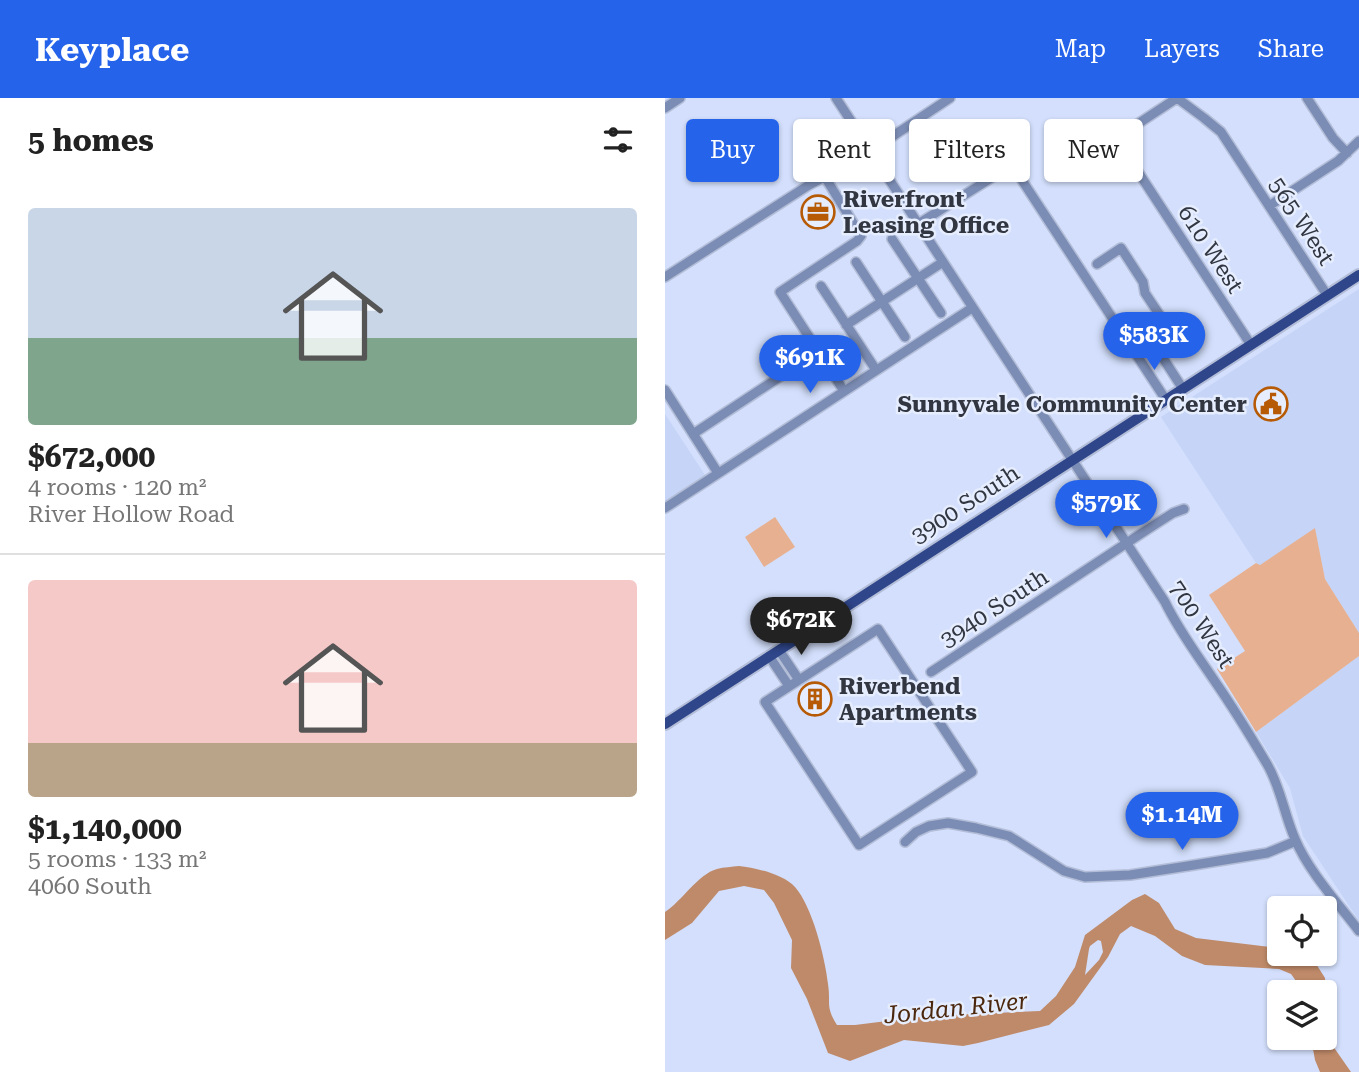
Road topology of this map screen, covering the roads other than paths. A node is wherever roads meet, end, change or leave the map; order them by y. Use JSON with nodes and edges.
{"nodes":[{"id":1,"x":680,"y":98,"type":"edge"},
{"id":2,"x":836,"y":98,"type":"edge"},
{"id":3,"x":950,"y":98,"type":"edge"},
{"id":4,"x":1177,"y":98,"type":"edge"},
{"id":5,"x":1307,"y":98,"type":"edge"},
{"id":6,"x":665,"y":108,"type":"edge"},
{"id":7,"x":849,"y":119,"type":"edge"},
{"id":8,"x":1143,"y":120,"type":"edge"},
{"id":9,"x":895,"y":134,"type":"edge"},
{"id":10,"x":1359,"y":141,"type":"edge"},
{"id":11,"x":1347,"y":153,"type":"junction"},
{"id":12,"x":1143,"y":179,"type":"edge"},
{"id":13,"x":817,"y":182,"type":"edge"},
{"id":14,"x":828,"y":182,"type":"edge"},
{"id":15,"x":890,"y":182,"type":"edge"},
{"id":16,"x":1269,"y":206,"type":"junction"},
{"id":17,"x":918,"y":224,"type":"junction"},
{"id":18,"x":892,"y":240,"type":"dead end"},
{"id":19,"x":856,"y":262,"type":"dead end"},
{"id":20,"x":943,"y":262,"type":"junction"},
{"id":21,"x":1097,"y":264,"type":"dead end"},
{"id":22,"x":1359,"y":275,"type":"edge"},
{"id":23,"x":665,"y":277,"type":"edge"},
{"id":24,"x":918,"y":278,"type":"junction"},
{"id":25,"x":821,"y":286,"type":"dead end"},
{"id":26,"x":1327,"y":295,"type":"junction"},
{"id":27,"x":882,"y":302,"type":"junction"},
{"id":28,"x":972,"y":307,"type":"junction"},
{"id":29,"x":941,"y":313,"type":"dead end"},
{"id":30,"x":846,"y":325,"type":"junction"},
{"id":31,"x":905,"y":337,"type":"dead end"},
{"id":32,"x":1251,"y":345,"type":"junction"},
{"id":33,"x":819,"y":352,"type":"junction"},
{"id":34,"x":876,"y":370,"type":"junction"},
{"id":35,"x":1183,"y":389,"type":"junction"},
{"id":36,"x":665,"y":390,"type":"edge"},
{"id":37,"x":844,"y":391,"type":"junction"},
{"id":38,"x":1166,"y":400,"type":"junction"},
{"id":39,"x":693,"y":434,"type":"junction"},
{"id":40,"x":1072,"y":460,"type":"junction"},
{"id":41,"x":718,"y":473,"type":"junction"},
{"id":42,"x":665,"y":508,"type":"edge"},
{"id":43,"x":1184,"y":509,"type":"dead end"},
{"id":44,"x":1126,"y":544,"type":"junction"},
{"id":45,"x":774,"y":653,"type":"junction"},
{"id":46,"x":931,"y":672,"type":"dead end"},
{"id":47,"x":799,"y":680,"type":"junction"},
{"id":48,"x":789,"y":686,"type":"junction"},
{"id":49,"x":665,"y":724,"type":"edge"},
{"id":50,"x":1296,"y":841,"type":"junction"},
{"id":51,"x":905,"y":842,"type":"dead end"},
{"id":52,"x":1359,"y":931,"type":"edge"}],
"edges":[{"from":1,"to":6,"type":"street"},
{"from":2,"to":7,"type":"street","name":"700 West"},
{"from":3,"to":9,"type":"street"},
{"from":4,"to":8,"type":"street"},
{"from":4,"to":16,"type":"street","name":"565 West"},
{"from":5,"to":11,"type":"street"},
{"from":10,"to":11,"type":"street"},
{"from":11,"to":16,"type":"street"},
{"from":12,"to":32,"type":"street","name":"610 West"},
{"from":13,"to":23,"type":"street"},
{"from":14,"to":33,"type":"street"},
{"from":15,"to":17,"type":"street","name":"700 West"},
{"from":16,"to":26,"type":"street","name":"565 West"},
{"from":17,"to":20,"type":"street","name":"700 West"},
{"from":17,"to":38,"type":"street"},
{"from":18,"to":24,"type":"street"},
{"from":19,"to":27,"type":"street"},
{"from":20,"to":24,"type":"street"},
{"from":20,"to":28,"type":"street","name":"700 West"},
{"from":21,"to":35,"type":"street"},
{"from":22,"to":26,"type":"main road","name":"3900 South"},
{"from":24,"to":27,"type":"street"},
{"from":24,"to":29,"type":"street"},
{"from":25,"to":30,"type":"street"},
{"from":26,"to":32,"type":"main road","name":"3900 South"},
{"from":27,"to":30,"type":"street"},
{"from":27,"to":31,"type":"street"},
{"from":28,"to":34,"type":"street"},
{"from":28,"to":40,"type":"street","name":"700 West"},
{"from":30,"to":34,"type":"street"},
{"from":32,"to":35,"type":"main road","name":"3900 South"},
{"from":33,"to":37,"type":"street"},
{"from":33,"to":39,"type":"street"},
{"from":34,"to":37,"type":"street"},
{"from":35,"to":38,"type":"main road","name":"3900 South"},
{"from":36,"to":39,"type":"street"},
{"from":37,"to":41,"type":"street"},
{"from":38,"to":40,"type":"main road","name":"3900 South"},
{"from":39,"to":41,"type":"street"},
{"from":40,"to":44,"type":"street","name":"700 West"},
{"from":40,"to":45,"type":"main road","name":"3900 South"},
{"from":41,"to":42,"type":"street"},
{"from":43,"to":44,"type":"street","name":"3940 South"},
{"from":44,"to":46,"type":"street","name":"3940 South"},
{"from":44,"to":50,"type":"street","name":"700 West"},
{"from":45,"to":47,"type":"street"},
{"from":45,"to":48,"type":"street"},
{"from":45,"to":49,"type":"main road","name":"3900 South"},
{"from":47,"to":48,"type":"street"},
{"from":47,"to":48,"type":"street"},
{"from":50,"to":51,"type":"street"},
{"from":50,"to":52,"type":"street","name":"700 West"}]}
